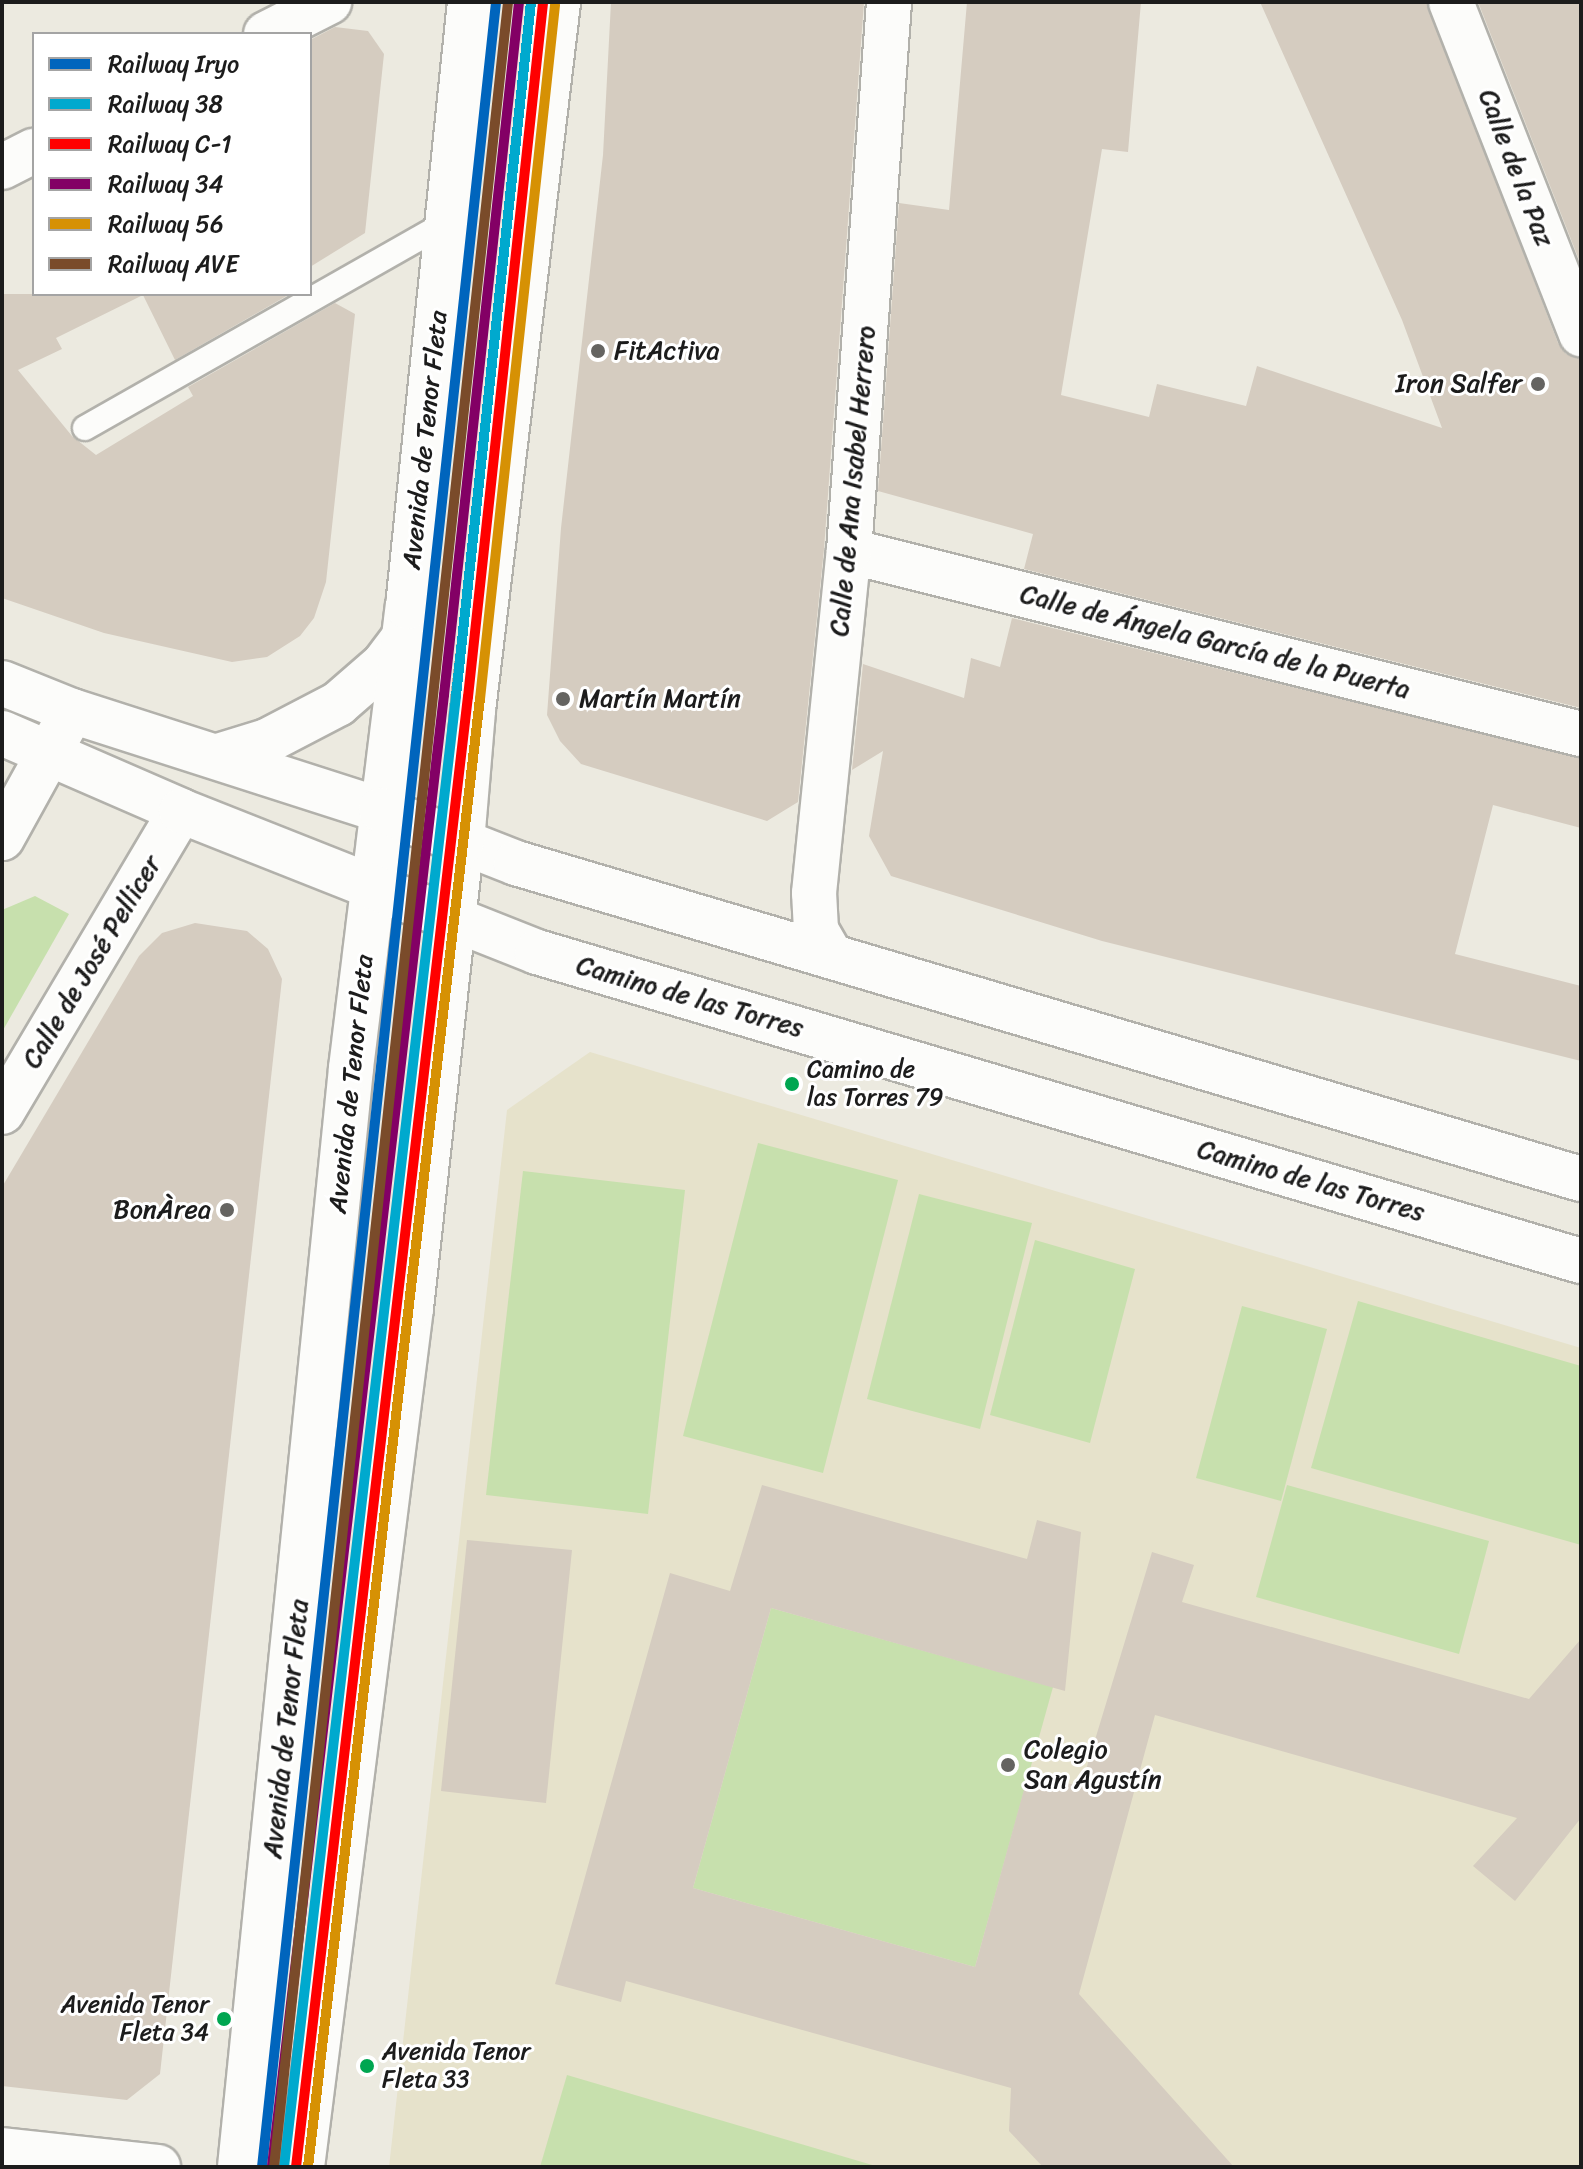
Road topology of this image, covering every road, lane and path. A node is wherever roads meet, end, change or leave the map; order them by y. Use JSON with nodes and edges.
{"nodes":[{"id":1,"x":329,"y":2,"type":"edge"},
{"id":2,"x":470,"y":2,"type":"edge"},
{"id":3,"x":558,"y":2,"type":"edge"},
{"id":4,"x":889,"y":2,"type":"edge"},
{"id":5,"x":1451,"y":2,"type":"edge"},
{"id":6,"x":270,"y":32,"type":"edge"},
{"id":7,"x":32,"y":152,"type":"edge"},
{"id":8,"x":2,"y":167,"type":"edge"},
{"id":9,"x":447,"y":222,"type":"junction"},
{"id":10,"x":1581,"y":334,"type":"edge"},
{"id":11,"x":85,"y":428,"type":"dead end"},
{"id":12,"x":849,"y":551,"type":"junction"},
{"id":13,"x":404,"y":637,"type":"junction"},
{"id":14,"x":2,"y":683,"type":"edge"},
{"id":15,"x":72,"y":711,"type":"junction"},
{"id":16,"x":2,"y":733,"type":"edge"},
{"id":17,"x":1581,"y":734,"type":"edge"},
{"id":18,"x":51,"y":756,"type":"junction"},
{"id":19,"x":218,"y":756,"type":"junction"},
{"id":20,"x":381,"y":810,"type":"junction"},
{"id":21,"x":181,"y":811,"type":"junction"},
{"id":22,"x":2,"y":838,"type":"edge"},
{"id":23,"x":462,"y":842,"type":"junction"},
{"id":24,"x":372,"y":889,"type":"junction"},
{"id":25,"x":453,"y":921,"type":"junction"},
{"id":26,"x":831,"y":956,"type":"junction"},
{"id":27,"x":2,"y":1112,"type":"edge"},
{"id":28,"x":1581,"y":1179,"type":"edge"},
{"id":29,"x":1581,"y":1261,"type":"edge"},
{"id":30,"x":2,"y":2150,"type":"edge"},
{"id":31,"x":297,"y":2164,"type":"edge"},
{"id":32,"x":158,"y":2167,"type":"edge"},
{"id":33,"x":240,"y":2167,"type":"edge"}],
"edges":[{"from":1,"to":6,"type":"main road"},
{"from":2,"to":9,"type":"main road","name":"Avenida de Tenor Fleta"},
{"from":3,"to":23,"type":"main road"},
{"from":4,"to":12,"type":"main road","name":"Calle de Ana Isabel Herrero"},
{"from":5,"to":10,"type":"main road","name":"Calle de la Paz"},
{"from":7,"to":8,"type":"main road"},
{"from":9,"to":11,"type":"lane"},
{"from":9,"to":13,"type":"main road","name":"Avenida de Tenor Fleta"},
{"from":12,"to":17,"type":"main road","name":"Calle de Ángela García de la Puerta"},
{"from":12,"to":26,"type":"main road","name":"Calle de Ana Isabel Herrero"},
{"from":13,"to":19,"type":"main road"},
{"from":13,"to":20,"type":"main road","name":"Avenida de Tenor Fleta"},
{"from":14,"to":15,"type":"main road"},
{"from":15,"to":18,"type":"main road"},
{"from":15,"to":19,"type":"main road"},
{"from":16,"to":18,"type":"main road","name":"Camino de las Torres"},
{"from":18,"to":21,"type":"main road","name":"Camino de las Torres"},
{"from":18,"to":22,"type":"main road"},
{"from":19,"to":20,"type":"main road"},
{"from":20,"to":23,"type":"main road"},
{"from":20,"to":24,"type":"main road","name":"Avenida de Tenor Fleta"},
{"from":21,"to":24,"type":"main road","name":"Camino de las Torres"},
{"from":21,"to":27,"type":"main road","name":"Calle de José Pellicer"},
{"from":23,"to":25,"type":"main road"},
{"from":23,"to":26,"type":"main road"},
{"from":24,"to":25,"type":"main road","name":"Camino de las Torres"},
{"from":24,"to":33,"type":"main road","name":"Avenida de Tenor Fleta"},
{"from":25,"to":29,"type":"main road","name":"Camino de las Torres"},
{"from":25,"to":31,"type":"main road"},
{"from":26,"to":28,"type":"main road"},
{"from":30,"to":32,"type":"main road"}]}
